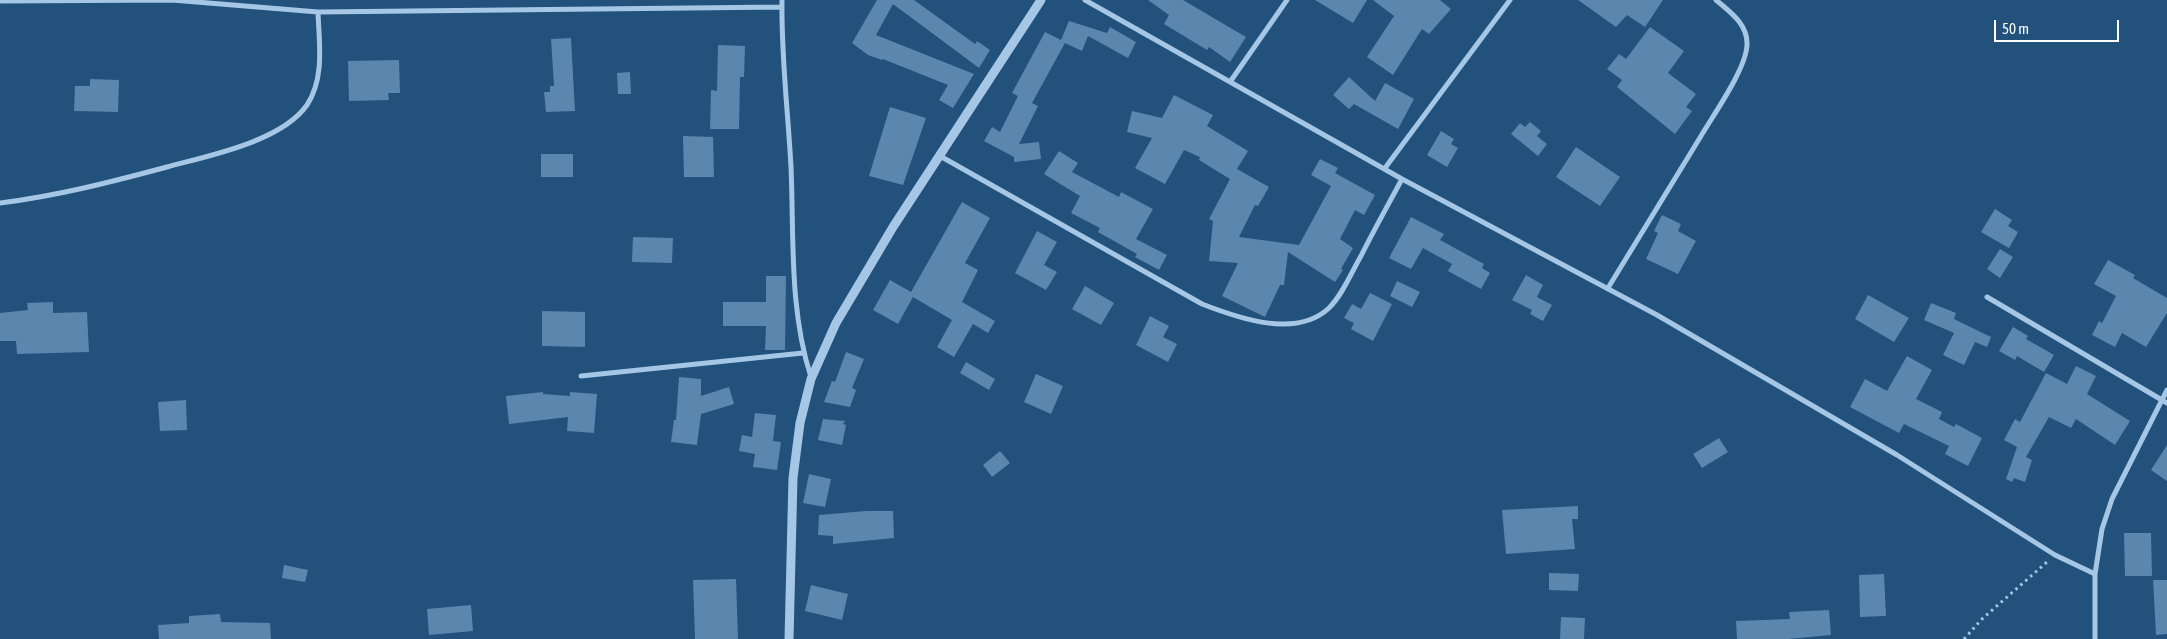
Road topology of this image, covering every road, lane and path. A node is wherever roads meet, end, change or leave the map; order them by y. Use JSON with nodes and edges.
{"nodes":[{"id":1,"x":40,"y":0,"type":"edge"},
{"id":2,"x":782,"y":0,"type":"edge"},
{"id":3,"x":1041,"y":0,"type":"edge"},
{"id":4,"x":1085,"y":0,"type":"edge"},
{"id":5,"x":1287,"y":0,"type":"edge"},
{"id":6,"x":1510,"y":0,"type":"edge"},
{"id":7,"x":1716,"y":0,"type":"edge"},
{"id":8,"x":0,"y":1,"type":"edge"},
{"id":9,"x":782,"y":7,"type":"junction"},
{"id":10,"x":318,"y":12,"type":"junction"},
{"id":11,"x":1230,"y":82,"type":"junction"},
{"id":12,"x":940,"y":156,"type":"junction"},
{"id":13,"x":1385,"y":168,"type":"junction"},
{"id":14,"x":1402,"y":179,"type":"junction"},
{"id":15,"x":0,"y":203,"type":"edge"},
{"id":16,"x":1608,"y":288,"type":"junction"},
{"id":17,"x":1987,"y":296,"type":"dead end"},
{"id":18,"x":803,"y":354,"type":"junction"},
{"id":19,"x":581,"y":376,"type":"dead end"},
{"id":20,"x":811,"y":379,"type":"junction"},
{"id":21,"x":2167,"y":390,"type":"edge"},
{"id":22,"x":2164,"y":402,"type":"edge"},
{"id":23,"x":2055,"y":555,"type":"junction"},
{"id":24,"x":2095,"y":574,"type":"junction"},
{"id":25,"x":790,"y":639,"type":"edge"},
{"id":26,"x":1964,"y":639,"type":"edge"},
{"id":27,"x":2095,"y":639,"type":"edge"}],
"edges":[{"from":1,"to":8,"type":"street"},
{"from":1,"to":10,"type":"street"},
{"from":2,"to":9,"type":"street"},
{"from":3,"to":12,"type":"street"},
{"from":4,"to":11,"type":"street"},
{"from":5,"to":11,"type":"street"},
{"from":6,"to":13,"type":"street"},
{"from":7,"to":16,"type":"street"},
{"from":9,"to":10,"type":"street"},
{"from":9,"to":18,"type":"street"},
{"from":10,"to":15,"type":"street"},
{"from":11,"to":13,"type":"street"},
{"from":12,"to":14,"type":"street"},
{"from":12,"to":20,"type":"street"},
{"from":13,"to":14,"type":"street"},
{"from":14,"to":16,"type":"street"},
{"from":16,"to":23,"type":"street"},
{"from":17,"to":22,"type":"street"},
{"from":18,"to":19,"type":"street"},
{"from":18,"to":20,"type":"street"},
{"from":20,"to":25,"type":"street"},
{"from":21,"to":22,"type":"street"},
{"from":22,"to":24,"type":"street"},
{"from":23,"to":24,"type":"street"},
{"from":23,"to":26,"type":"path"},
{"from":24,"to":27,"type":"street"}]}
